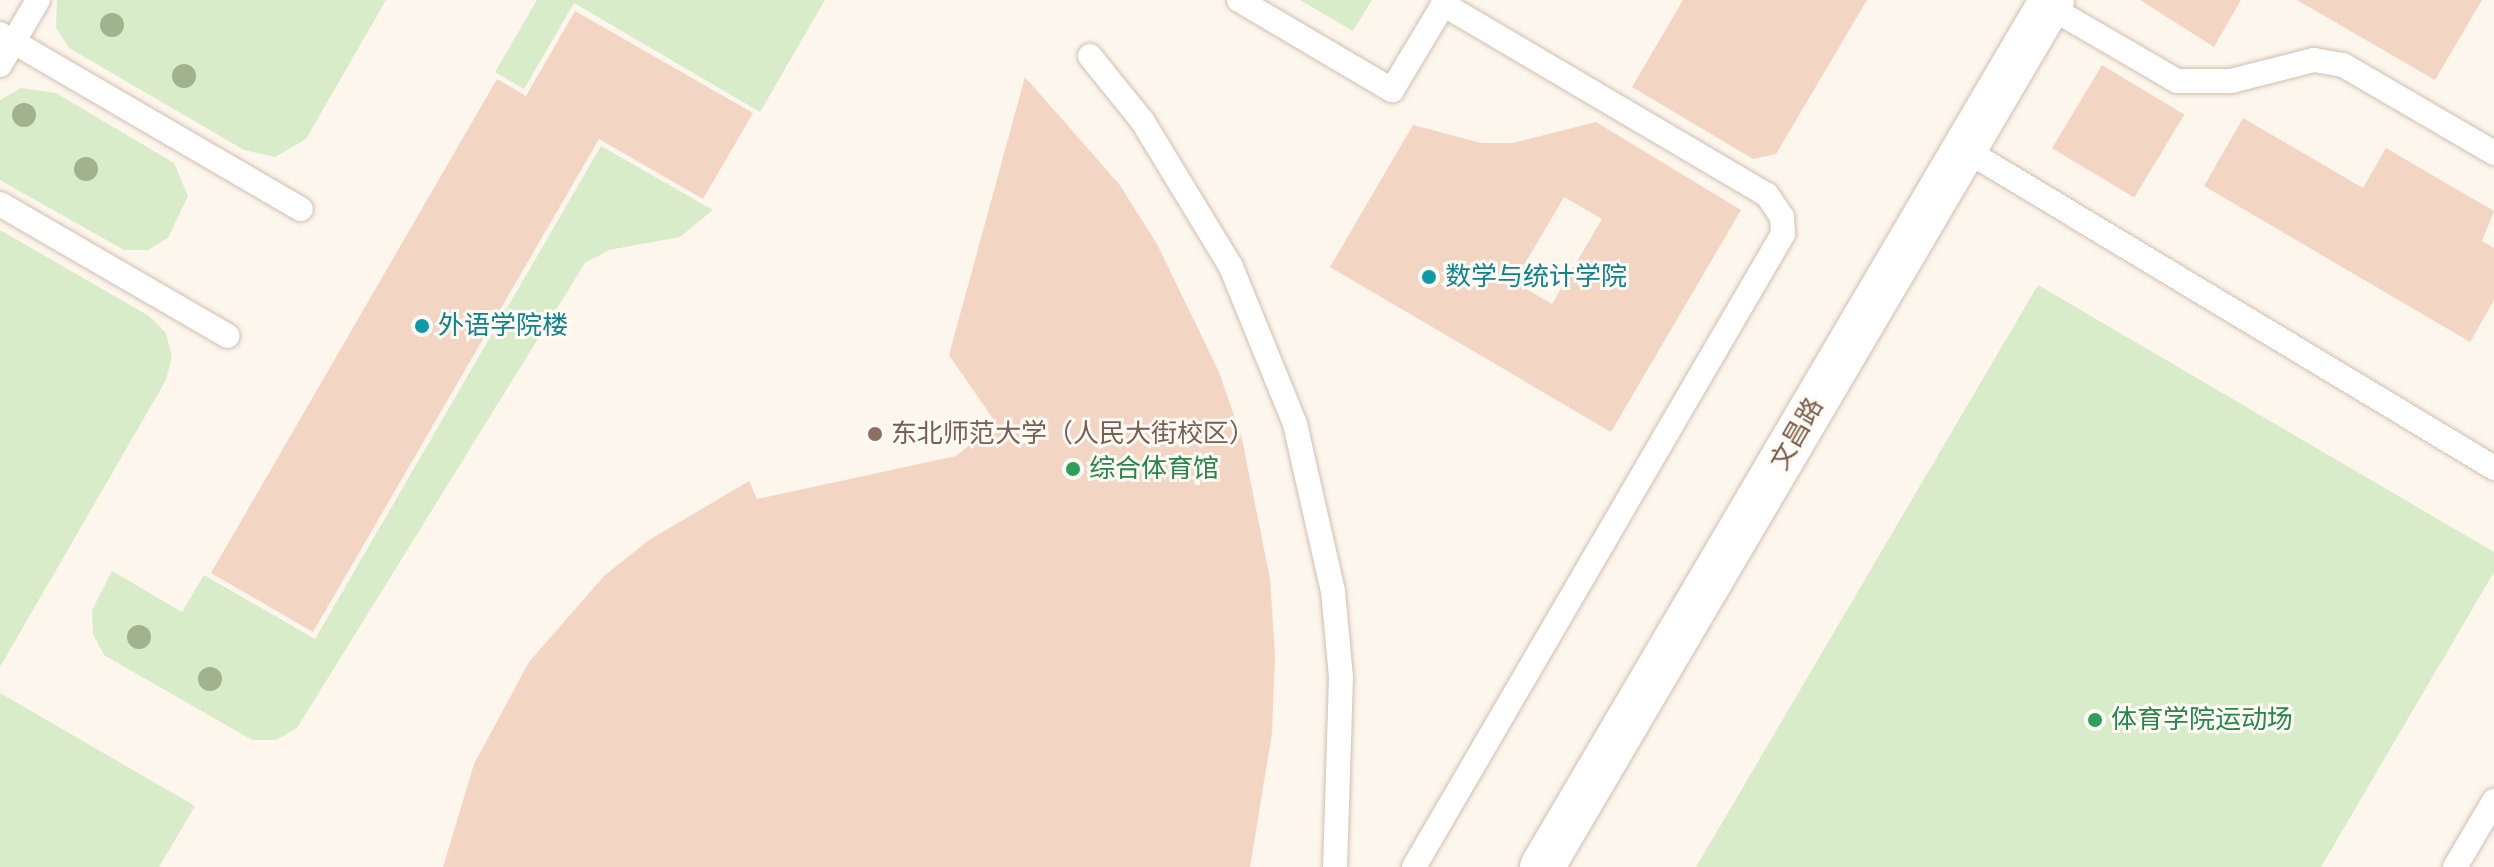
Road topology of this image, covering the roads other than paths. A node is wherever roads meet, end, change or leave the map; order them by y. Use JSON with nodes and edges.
{"nodes":[{"id":1,"x":38,"y":0,"type":"edge"},
{"id":2,"x":1239,"y":0,"type":"edge"},
{"id":3,"x":1444,"y":2,"type":"edge"},
{"id":4,"x":2050,"y":3,"type":"edge"},
{"id":5,"x":7,"y":38,"type":"edge"},
{"id":6,"x":1090,"y":56,"type":"dead end"},
{"id":7,"x":0,"y":65,"type":"edge"},
{"id":8,"x":1964,"y":149,"type":"junction"},
{"id":9,"x":2494,"y":153,"type":"edge"},
{"id":10,"x":0,"y":204,"type":"edge"},
{"id":11,"x":301,"y":209,"type":"dead end"},
{"id":12,"x":228,"y":336,"type":"dead end"},
{"id":13,"x":2494,"y":468,"type":"edge"},
{"id":14,"x":2491,"y":813,"type":"edge"},
{"id":15,"x":1335,"y":867,"type":"edge"},
{"id":16,"x":1414,"y":867,"type":"edge"},
{"id":17,"x":1542,"y":867,"type":"edge"},
{"id":18,"x":2455,"y":867,"type":"edge"}],
"edges":[{"from":1,"to":5,"type":"lane"},
{"from":2,"to":3,"type":"lane"},
{"from":3,"to":16,"type":"lane"},
{"from":4,"to":8,"type":"street","name":"文昌路"},
{"from":4,"to":9,"type":"lane"},
{"from":5,"to":7,"type":"lane"},
{"from":5,"to":11,"type":"lane"},
{"from":6,"to":15,"type":"lane"},
{"from":8,"to":13,"type":"lane"},
{"from":8,"to":17,"type":"street","name":"文昌路"},
{"from":10,"to":12,"type":"lane"},
{"from":14,"to":18,"type":"lane"}]}
